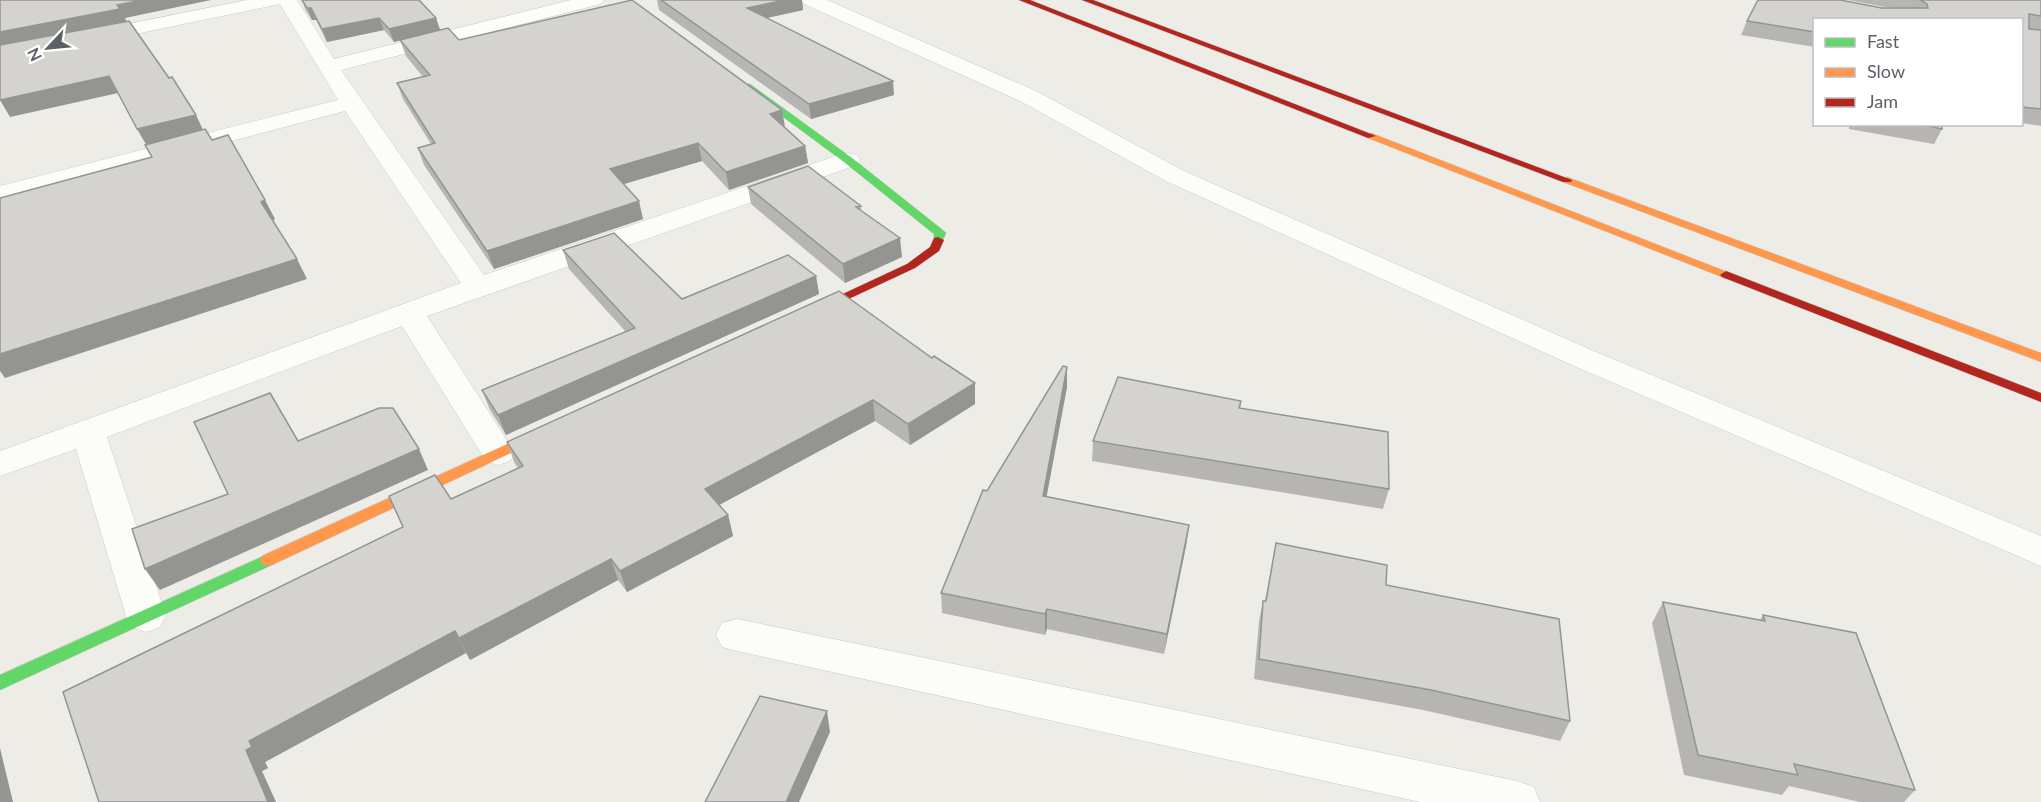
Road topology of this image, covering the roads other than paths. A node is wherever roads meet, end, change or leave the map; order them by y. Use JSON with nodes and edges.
{"nodes":[{"id":1,"x":275,"y":0,"type":"edge"},
{"id":2,"x":287,"y":0,"type":"edge"},
{"id":3,"x":594,"y":0,"type":"edge"},
{"id":4,"x":811,"y":0,"type":"edge"},
{"id":5,"x":1023,"y":0,"type":"edge"},
{"id":6,"x":1086,"y":0,"type":"edge"},
{"id":7,"x":0,"y":56,"type":"edge"},
{"id":8,"x":328,"y":67,"type":"junction"},
{"id":9,"x":734,"y":77,"type":"edge"},
{"id":10,"x":351,"y":103,"type":"junction"},
{"id":11,"x":848,"y":160,"type":"junction"},
{"id":12,"x":0,"y":194,"type":"edge"},
{"id":13,"x":478,"y":287,"type":"junction"},
{"id":14,"x":409,"y":312,"type":"junction"},
{"id":15,"x":791,"y":320,"type":"edge"},
{"id":16,"x":2041,"y":358,"type":"edge"},
{"id":17,"x":2041,"y":398,"type":"edge"},
{"id":18,"x":563,"y":423,"type":"edge"},
{"id":19,"x":88,"y":432,"type":"junction"},
{"id":20,"x":498,"y":453,"type":"junction"},
{"id":21,"x":0,"y":464,"type":"edge"},
{"id":22,"x":2041,"y":552,"type":"edge"},
{"id":23,"x":146,"y":616,"type":"junction"},
{"id":24,"x":737,"y":636,"type":"dead end"},
{"id":25,"x":0,"y":683,"type":"edge"},
{"id":26,"x":1517,"y":802,"type":"edge"}],
"edges":[{"from":1,"to":7,"type":"street"},
{"from":2,"to":8,"type":"street"},
{"from":3,"to":8,"type":"street"},
{"from":4,"to":22,"type":"street"},
{"from":5,"to":17,"type":"main road"},
{"from":6,"to":16,"type":"main road"},
{"from":8,"to":10,"type":"street"},
{"from":9,"to":11,"type":"main road"},
{"from":10,"to":12,"type":"street"},
{"from":10,"to":13,"type":"street"},
{"from":11,"to":13,"type":"street"},
{"from":11,"to":15,"type":"main road"},
{"from":13,"to":14,"type":"street"},
{"from":14,"to":19,"type":"street"},
{"from":14,"to":20,"type":"street"},
{"from":18,"to":20,"type":"main road"},
{"from":19,"to":21,"type":"street"},
{"from":19,"to":23,"type":"street"},
{"from":20,"to":23,"type":"main road"},
{"from":23,"to":25,"type":"main road"},
{"from":24,"to":26,"type":"street"}]}
